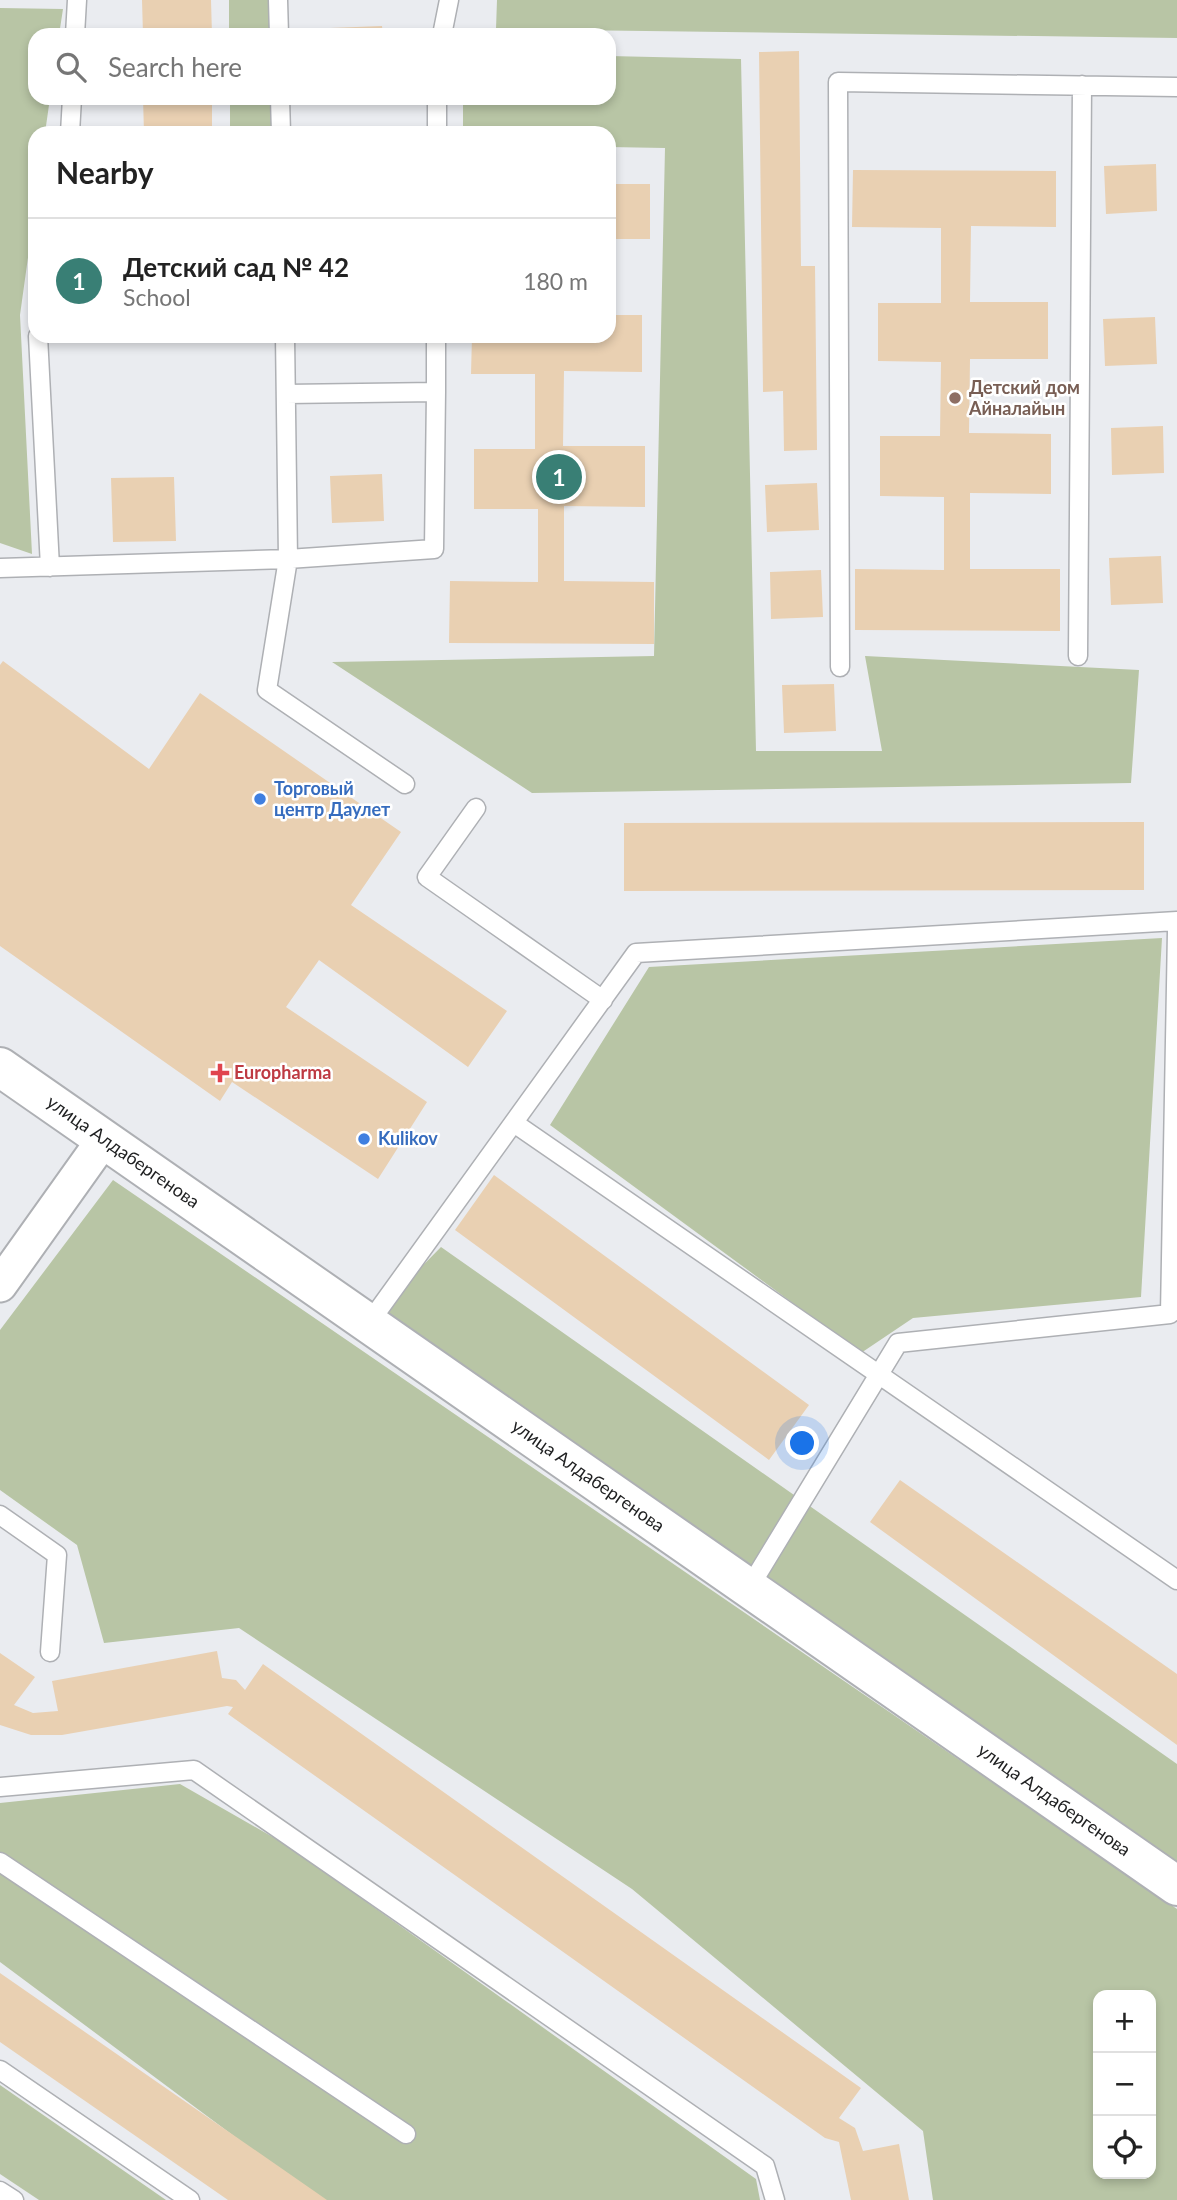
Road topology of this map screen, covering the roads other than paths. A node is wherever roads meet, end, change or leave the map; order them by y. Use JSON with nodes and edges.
{"nodes":[{"id":1,"x":77,"y":0,"type":"edge"},
{"id":2,"x":278,"y":0,"type":"edge"},
{"id":3,"x":449,"y":0,"type":"edge"},
{"id":4,"x":75,"y":28,"type":"edge"},
{"id":5,"x":279,"y":28,"type":"edge"},
{"id":6,"x":443,"y":28,"type":"edge"},
{"id":7,"x":1082,"y":85,"type":"junction"},
{"id":8,"x":1177,"y":87,"type":"edge"},
{"id":9,"x":71,"y":105,"type":"edge"},
{"id":10,"x":280,"y":105,"type":"edge"},
{"id":11,"x":437,"y":105,"type":"edge"},
{"id":12,"x":70,"y":126,"type":"edge"},
{"id":13,"x":281,"y":126,"type":"edge"},
{"id":14,"x":437,"y":126,"type":"edge"},
{"id":15,"x":38,"y":343,"type":"edge"},
{"id":16,"x":285,"y":343,"type":"edge"},
{"id":17,"x":436,"y":343,"type":"edge"},
{"id":18,"x":436,"y":392,"type":"junction"},
{"id":19,"x":286,"y":394,"type":"junction"},
{"id":20,"x":288,"y":559,"type":"junction"},
{"id":21,"x":50,"y":567,"type":"junction"},
{"id":22,"x":0,"y":568,"type":"edge"},
{"id":23,"x":1079,"y":656,"type":"dead end"},
{"id":24,"x":840,"y":667,"type":"dead end"},
{"id":25,"x":405,"y":784,"type":"dead end"},
{"id":26,"x":476,"y":808,"type":"dead end"},
{"id":27,"x":1177,"y":922,"type":"edge"},
{"id":28,"x":1177,"y":932,"type":"edge"},
{"id":29,"x":603,"y":1000,"type":"junction"},
{"id":30,"x":0,"y":1067,"type":"edge"},
{"id":31,"x":514,"y":1123,"type":"junction"},
{"id":32,"x":104,"y":1139,"type":"junction"},
{"id":33,"x":0,"y":1285,"type":"edge"},
{"id":34,"x":369,"y":1323,"type":"junction"},
{"id":35,"x":878,"y":1376,"type":"junction"},
{"id":36,"x":0,"y":1514,"type":"edge"},
{"id":37,"x":1177,"y":1580,"type":"edge"},
{"id":38,"x":749,"y":1588,"type":"junction"},
{"id":39,"x":50,"y":1652,"type":"dead end"},
{"id":40,"x":0,"y":1787,"type":"edge"},
{"id":41,"x":0,"y":1862,"type":"edge"},
{"id":42,"x":1177,"y":1886,"type":"edge"},
{"id":43,"x":0,"y":2070,"type":"edge"},
{"id":44,"x":405,"y":2134,"type":"dead end"},
{"id":45,"x":0,"y":2191,"type":"edge"},
{"id":46,"x":14,"y":2200,"type":"edge"},
{"id":47,"x":190,"y":2200,"type":"edge"},
{"id":48,"x":775,"y":2200,"type":"edge"}],
"edges":[{"from":1,"to":4,"type":"lane"},
{"from":2,"to":5,"type":"lane"},
{"from":3,"to":6,"type":"lane"},
{"from":7,"to":8,"type":"lane"},
{"from":7,"to":23,"type":"lane"},
{"from":7,"to":24,"type":"lane"},
{"from":9,"to":12,"type":"lane"},
{"from":10,"to":13,"type":"lane"},
{"from":11,"to":14,"type":"lane"},
{"from":15,"to":21,"type":"lane"},
{"from":16,"to":19,"type":"lane"},
{"from":17,"to":18,"type":"lane"},
{"from":18,"to":19,"type":"lane"},
{"from":18,"to":20,"type":"lane"},
{"from":19,"to":20,"type":"lane"},
{"from":20,"to":21,"type":"lane"},
{"from":20,"to":25,"type":"lane"},
{"from":21,"to":22,"type":"lane"},
{"from":26,"to":29,"type":"lane"},
{"from":27,"to":29,"type":"lane"},
{"from":28,"to":35,"type":"lane"},
{"from":29,"to":31,"type":"lane"},
{"from":30,"to":32,"type":"street","name":"улица Алдабергенова"},
{"from":31,"to":34,"type":"lane"},
{"from":31,"to":35,"type":"lane"},
{"from":32,"to":33,"type":"street"},
{"from":32,"to":34,"type":"street","name":"улица Алдабергенова"},
{"from":34,"to":38,"type":"street","name":"улица Алдабергенова"},
{"from":35,"to":37,"type":"lane"},
{"from":35,"to":38,"type":"lane"},
{"from":36,"to":39,"type":"lane"},
{"from":38,"to":42,"type":"street","name":"улица Алдабергенова"},
{"from":40,"to":48,"type":"lane"},
{"from":41,"to":44,"type":"lane"},
{"from":43,"to":47,"type":"lane"},
{"from":45,"to":46,"type":"lane"}]}
